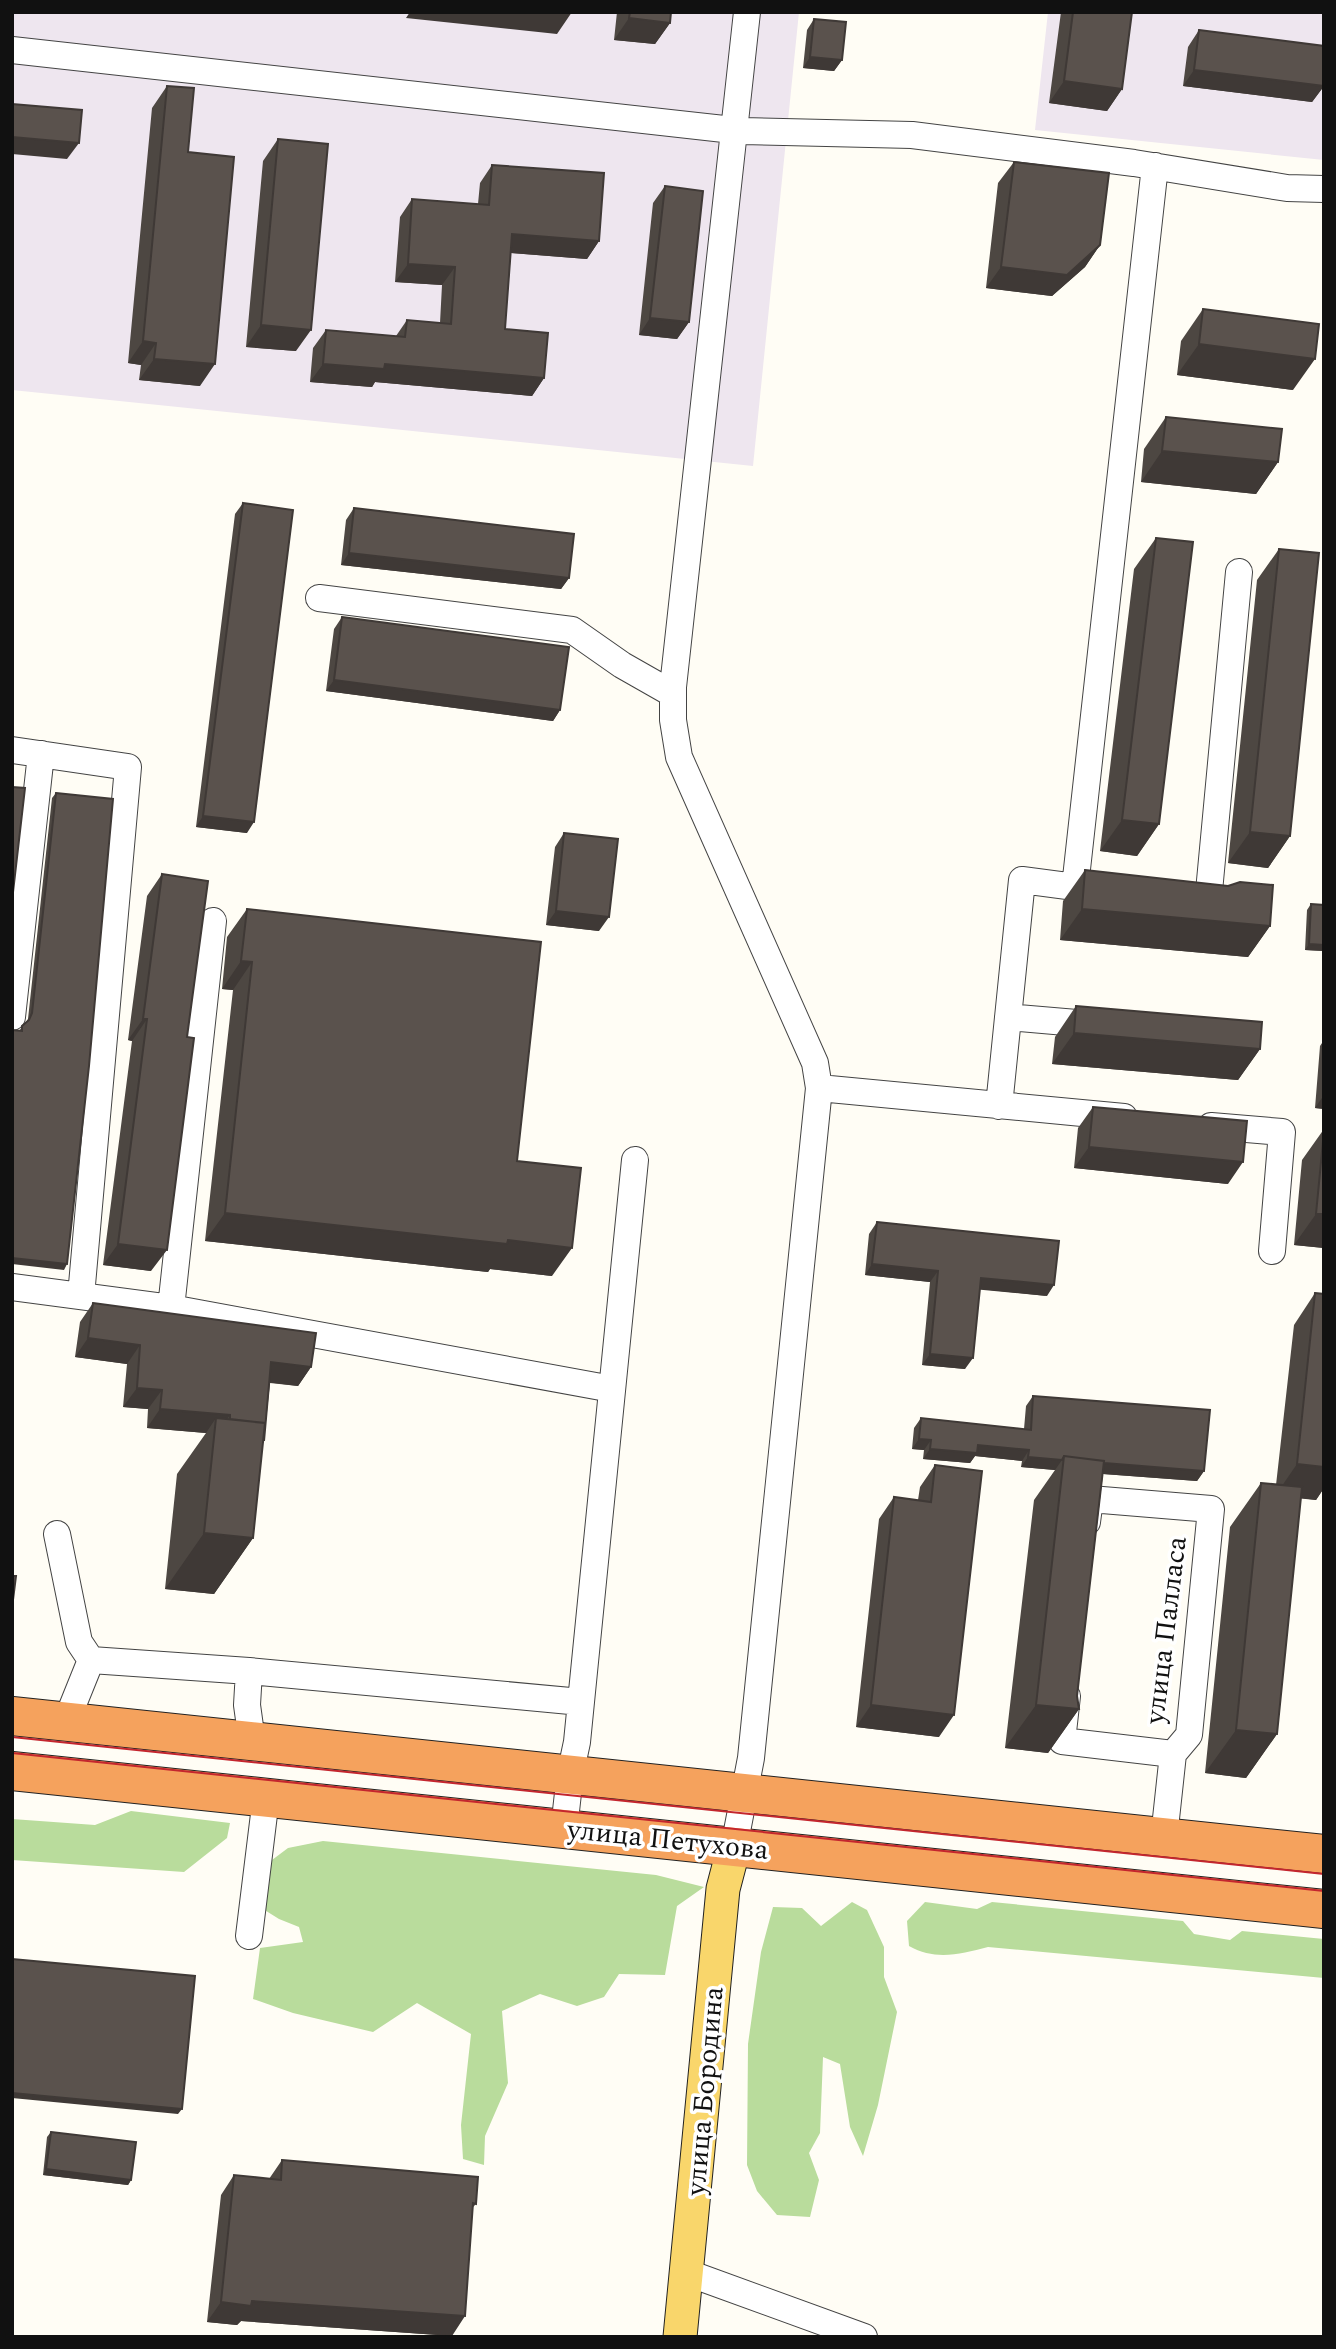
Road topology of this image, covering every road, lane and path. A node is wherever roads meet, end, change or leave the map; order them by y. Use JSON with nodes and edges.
{"nodes":[{"id":1,"x":747,"y":12,"type":"edge"},
{"id":2,"x":12,"y":50,"type":"edge"},
{"id":3,"x":736,"y":131,"type":"junction"},
{"id":4,"x":1155,"y":166,"type":"junction"},
{"id":5,"x":1324,"y":189,"type":"edge"},
{"id":6,"x":1239,"y":572,"type":"dead end"},
{"id":7,"x":319,"y":598,"type":"dead end"},
{"id":8,"x":673,"y":694,"type":"junction"},
{"id":9,"x":12,"y":750,"type":"edge"},
{"id":10,"x":41,"y":754,"type":"junction"},
{"id":11,"x":1074,"y":887,"type":"junction"},
{"id":12,"x":1128,"y":893,"type":"edge"},
{"id":13,"x":1168,"y":898,"type":"edge"},
{"id":14,"x":213,"y":921,"type":"dead end"},
{"id":15,"x":12,"y":1017,"type":"edge"},
{"id":16,"x":1008,"y":1017,"type":"junction"},
{"id":17,"x":1130,"y":1028,"type":"edge"},
{"id":18,"x":819,"y":1088,"type":"junction"},
{"id":19,"x":999,"y":1105,"type":"junction"},
{"id":20,"x":1147,"y":1119,"type":"edge"},
{"id":21,"x":1188,"y":1123,"type":"edge"},
{"id":22,"x":635,"y":1160,"type":"dead end"},
{"id":23,"x":1272,"y":1251,"type":"dead end"},
{"id":24,"x":12,"y":1287,"type":"edge"},
{"id":25,"x":81,"y":1296,"type":"junction"},
{"id":26,"x":172,"y":1308,"type":"junction"},
{"id":27,"x":612,"y":1389,"type":"junction"},
{"id":28,"x":57,"y":1534,"type":"dead end"},
{"id":29,"x":1084,"y":1553,"type":"edge"},
{"id":30,"x":91,"y":1660,"type":"junction"},
{"id":31,"x":249,"y":1671,"type":"junction"},
{"id":32,"x":1070,"y":1674,"type":"edge"},
{"id":33,"x":581,"y":1702,"type":"junction"},
{"id":34,"x":12,"y":1716,"type":"edge"},
{"id":35,"x":66,"y":1722,"type":"junction"},
{"id":36,"x":252,"y":1741,"type":"junction"},
{"id":37,"x":1172,"y":1754,"type":"junction"},
{"id":38,"x":12,"y":1771,"type":"edge"},
{"id":39,"x":570,"y":1775,"type":"junction"},
{"id":40,"x":744,"y":1793,"type":"junction"},
{"id":41,"x":266,"y":1798,"type":"junction"},
{"id":42,"x":564,"y":1829,"type":"junction"},
{"id":43,"x":1164,"y":1838,"type":"junction"},
{"id":44,"x":734,"y":1847,"type":"junction"},
{"id":45,"x":1324,"y":1854,"type":"edge"},
{"id":46,"x":1324,"y":1909,"type":"edge"},
{"id":47,"x":249,"y":1936,"type":"dead end"},
{"id":48,"x":688,"y":2273,"type":"junction"},
{"id":49,"x":681,"y":2337,"type":"edge"},
{"id":50,"x":864,"y":2337,"type":"edge"}],
"edges":[{"from":1,"to":3,"type":"street"},
{"from":2,"to":3,"type":"street"},
{"from":3,"to":4,"type":"street"},
{"from":3,"to":8,"type":"street"},
{"from":4,"to":5,"type":"street"},
{"from":4,"to":11,"type":"street"},
{"from":6,"to":13,"type":"street"},
{"from":7,"to":8,"type":"street"},
{"from":8,"to":18,"type":"street"},
{"from":9,"to":10,"type":"street"},
{"from":10,"to":15,"type":"street"},
{"from":10,"to":25,"type":"street"},
{"from":11,"to":12,"type":"street"},
{"from":11,"to":16,"type":"street"},
{"from":14,"to":26,"type":"street"},
{"from":16,"to":17,"type":"street"},
{"from":16,"to":19,"type":"street"},
{"from":18,"to":19,"type":"street"},
{"from":18,"to":40,"type":"street"},
{"from":19,"to":20,"type":"street"},
{"from":21,"to":23,"type":"street"},
{"from":22,"to":27,"type":"street"},
{"from":24,"to":25,"type":"street"},
{"from":25,"to":26,"type":"street"},
{"from":26,"to":27,"type":"street"},
{"from":27,"to":33,"type":"street"},
{"from":28,"to":30,"type":"street"},
{"from":29,"to":37,"type":"street","name":"улица Палласа"},
{"from":30,"to":31,"type":"street"},
{"from":30,"to":35,"type":"street"},
{"from":31,"to":33,"type":"street"},
{"from":31,"to":36,"type":"street"},
{"from":32,"to":37,"type":"street"},
{"from":33,"to":39,"type":"street"},
{"from":34,"to":35,"type":"highway","name":"улица Петухова"},
{"from":35,"to":36,"type":"highway","name":"улица Петухова"},
{"from":36,"to":39,"type":"highway","name":"улица Петухова"},
{"from":37,"to":43,"type":"street","name":"улица Палласа"},
{"from":38,"to":41,"type":"highway","name":"улица Петухова"},
{"from":39,"to":40,"type":"highway","name":"улица Петухова"},
{"from":39,"to":42,"type":"street"},
{"from":40,"to":43,"type":"highway","name":"улица Петухова"},
{"from":40,"to":44,"type":"street"},
{"from":41,"to":42,"type":"highway","name":"улица Петухова"},
{"from":41,"to":47,"type":"street"},
{"from":42,"to":44,"type":"highway","name":"улица Петухова"},
{"from":43,"to":45,"type":"highway","name":"улица Петухова"},
{"from":44,"to":46,"type":"highway","name":"улица Петухова"},
{"from":44,"to":48,"type":"main road","name":"улица Бородина"},
{"from":48,"to":49,"type":"main road","name":"улица Бородина"},
{"from":48,"to":50,"type":"street"}]}
